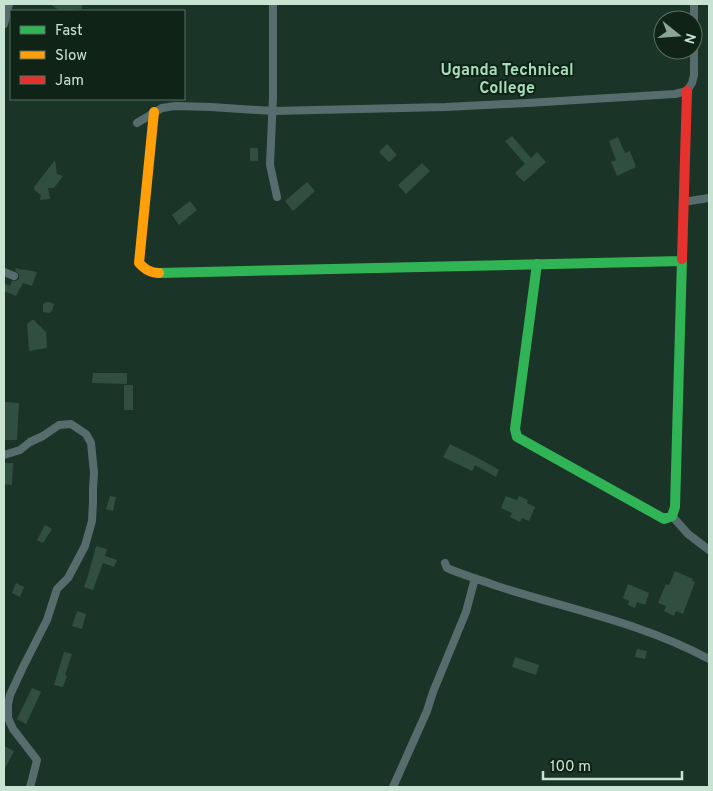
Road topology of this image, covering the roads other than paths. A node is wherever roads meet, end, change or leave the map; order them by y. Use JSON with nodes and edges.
{"nodes":[{"id":1,"x":9,"y":4,"type":"edge"},
{"id":2,"x":273,"y":4,"type":"edge"},
{"id":3,"x":694,"y":4,"type":"edge"},
{"id":4,"x":4,"y":24,"type":"edge"},
{"id":5,"x":687,"y":91,"type":"junction"},
{"id":6,"x":272,"y":111,"type":"junction"},
{"id":7,"x":154,"y":112,"type":"junction"},
{"id":8,"x":137,"y":123,"type":"dead end"},
{"id":9,"x":277,"y":197,"type":"dead end"},
{"id":10,"x":709,"y":198,"type":"edge"},
{"id":11,"x":684,"y":202,"type":"junction"},
{"id":12,"x":682,"y":261,"type":"junction"},
{"id":13,"x":537,"y":264,"type":"junction"},
{"id":14,"x":4,"y":272,"type":"edge"},
{"id":15,"x":14,"y":276,"type":"dead end"},
{"id":16,"x":4,"y":455,"type":"edge"},
{"id":17,"x":672,"y":516,"type":"junction"},
{"id":18,"x":709,"y":550,"type":"edge"},
{"id":19,"x":445,"y":563,"type":"dead end"},
{"id":20,"x":475,"y":578,"type":"junction"},
{"id":21,"x":709,"y":659,"type":"edge"},
{"id":22,"x":30,"y":787,"type":"edge"},
{"id":23,"x":393,"y":787,"type":"edge"}],
"edges":[{"from":1,"to":4,"type":"street"},
{"from":2,"to":6,"type":"street"},
{"from":3,"to":5,"type":"street"},
{"from":5,"to":6,"type":"street"},
{"from":5,"to":11,"type":"street"},
{"from":6,"to":7,"type":"street"},
{"from":6,"to":9,"type":"street"},
{"from":7,"to":8,"type":"street"},
{"from":7,"to":13,"type":"street"},
{"from":10,"to":11,"type":"street"},
{"from":11,"to":12,"type":"street"},
{"from":12,"to":13,"type":"street"},
{"from":12,"to":17,"type":"street"},
{"from":13,"to":17,"type":"street"},
{"from":14,"to":15,"type":"street"},
{"from":16,"to":22,"type":"street"},
{"from":17,"to":18,"type":"street"},
{"from":19,"to":20,"type":"street"},
{"from":20,"to":21,"type":"street"},
{"from":20,"to":23,"type":"street"}]}
